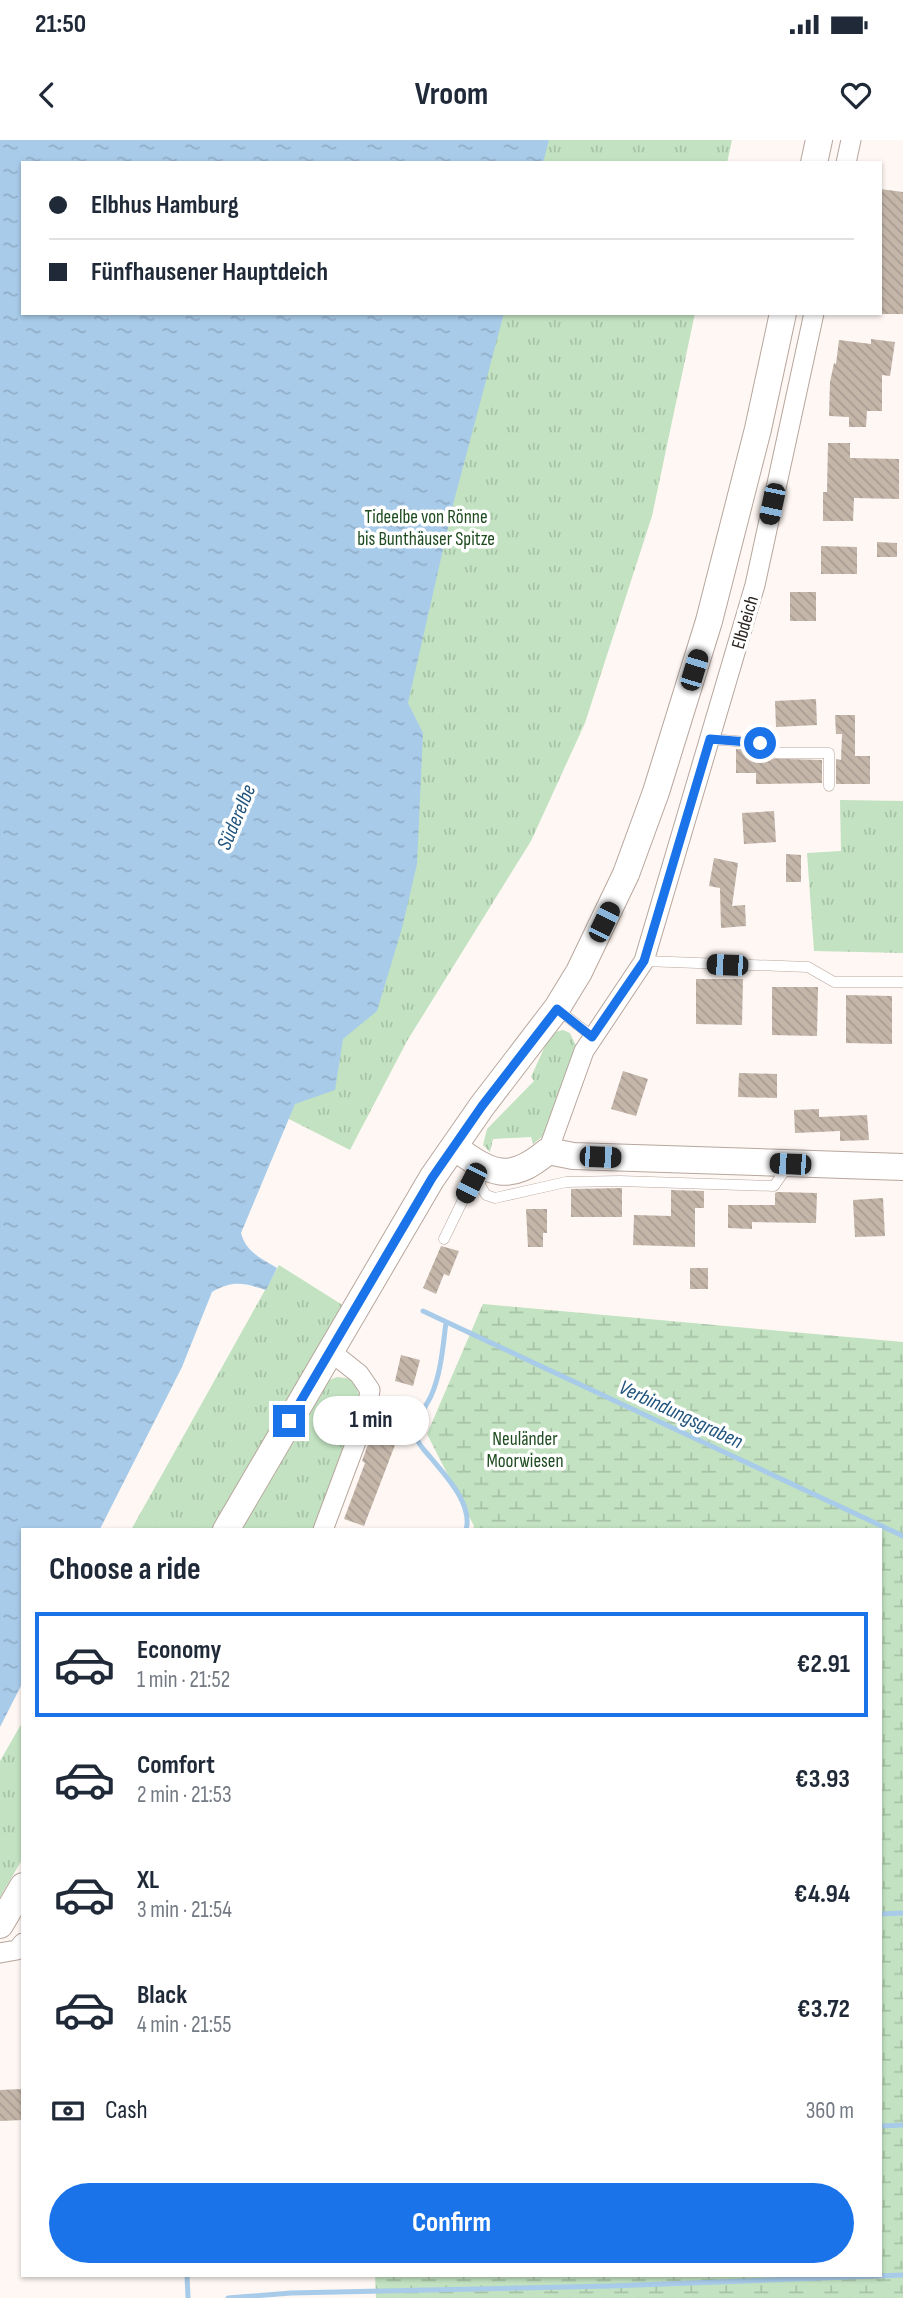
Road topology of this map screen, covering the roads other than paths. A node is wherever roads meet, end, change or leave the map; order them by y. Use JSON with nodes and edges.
{"nodes":[{"id":1,"x":819,"y":140,"type":"edge"},
{"id":2,"x":851,"y":140,"type":"edge"},
{"id":3,"x":814,"y":161,"type":"edge"},
{"id":4,"x":846,"y":161,"type":"edge"},
{"id":5,"x":783,"y":315,"type":"edge"},
{"id":6,"x":814,"y":315,"type":"edge"},
{"id":7,"x":710,"y":739,"type":"junction"},
{"id":8,"x":829,"y":786,"type":"dead end"},
{"id":9,"x":644,"y":961,"type":"junction"},
{"id":10,"x":903,"y":982,"type":"edge"},
{"id":11,"x":551,"y":1017,"type":"junction"},
{"id":12,"x":592,"y":1037,"type":"junction"},
{"id":13,"x":454,"y":1147,"type":"junction"},
{"id":14,"x":548,"y":1151,"type":"junction"},
{"id":15,"x":790,"y":1164,"type":"junction"},
{"id":16,"x":480,"y":1166,"type":"junction"},
{"id":17,"x":903,"y":1167,"type":"edge"},
{"id":18,"x":444,"y":1239,"type":"dead end"},
{"id":19,"x":330,"y":1351,"type":"junction"},
{"id":20,"x":227,"y":1528,"type":"edge"},
{"id":21,"x":324,"y":1528,"type":"edge"},
{"id":22,"x":21,"y":1889,"type":"edge"},
{"id":23,"x":0,"y":1926,"type":"edge"},
{"id":24,"x":21,"y":1945,"type":"edge"},
{"id":25,"x":0,"y":1953,"type":"edge"}],
"edges":[{"from":1,"to":3,"type":"street"},
{"from":2,"to":4,"type":"street"},
{"from":5,"to":11,"type":"street","name":"Elbdeich"},
{"from":6,"to":7,"type":"street","name":"Elbdeich"},
{"from":7,"to":8,"type":"lane"},
{"from":7,"to":9,"type":"street","name":"Elbdeich"},
{"from":9,"to":10,"type":"lane"},
{"from":9,"to":12,"type":"street","name":"Elbdeich"},
{"from":11,"to":12,"type":"lane"},
{"from":11,"to":13,"type":"street","name":"Elbdeich"},
{"from":12,"to":14,"type":"street","name":"Elbdeich"},
{"from":13,"to":16,"type":"street"},
{"from":13,"to":19,"type":"street","name":"Elbdeich"},
{"from":14,"to":15,"type":"street"},
{"from":14,"to":16,"type":"street"},
{"from":15,"to":16,"type":"lane"},
{"from":15,"to":17,"type":"street"},
{"from":16,"to":18,"type":"lane"},
{"from":19,"to":20,"type":"street","name":"Elbdeich"},
{"from":19,"to":21,"type":"street"},
{"from":22,"to":23,"type":"street"},
{"from":24,"to":25,"type":"street"}]}
